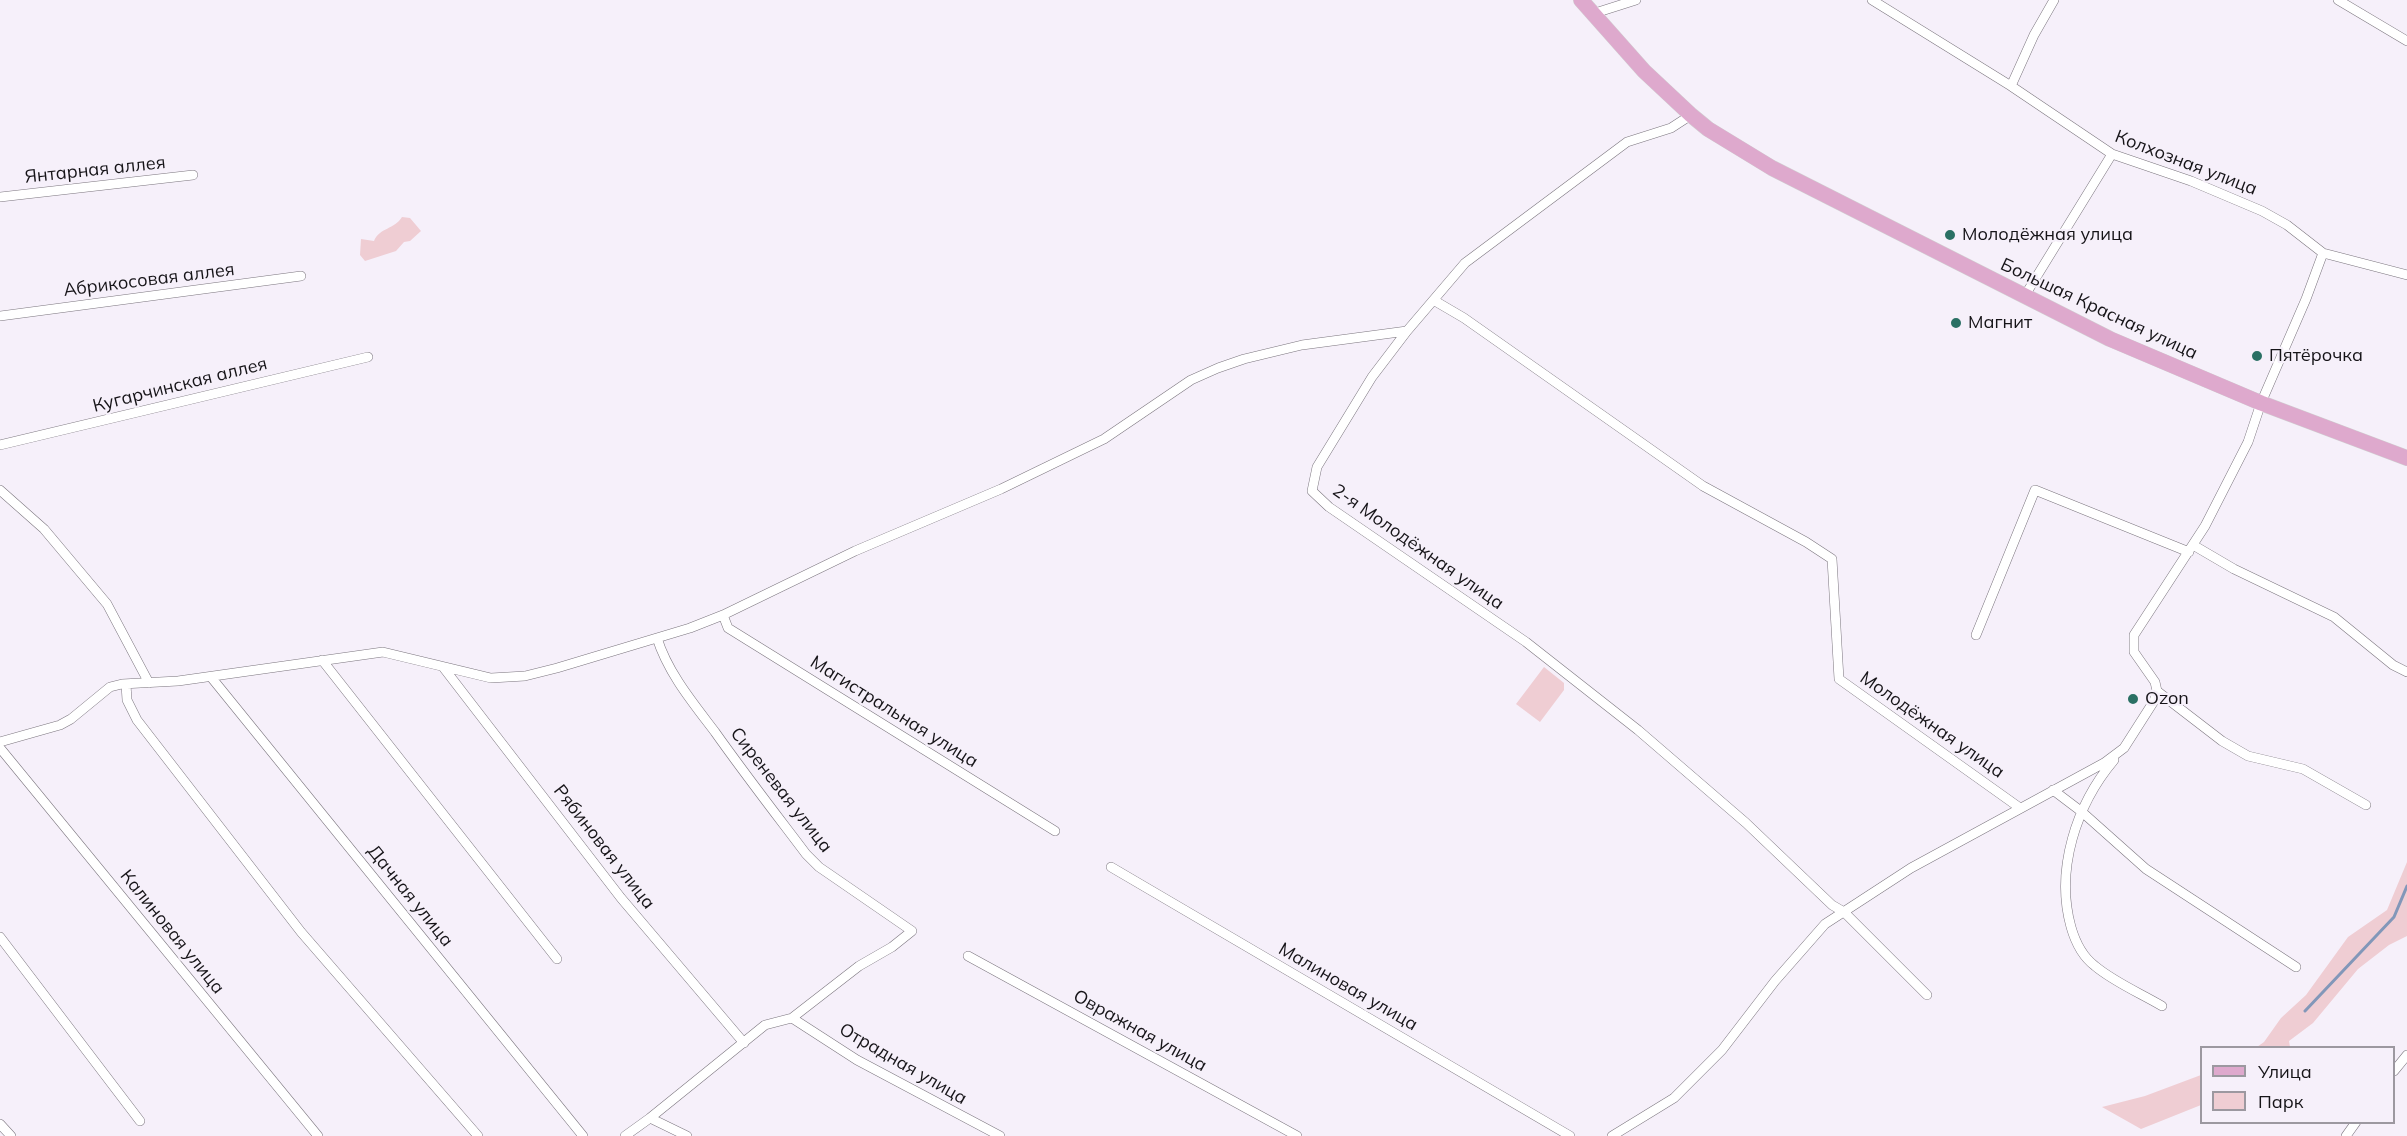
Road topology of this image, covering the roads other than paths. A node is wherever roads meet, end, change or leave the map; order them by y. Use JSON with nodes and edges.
{"nodes":[{"id":1,"x":1581,"y":0,"type":"edge"},
{"id":2,"x":1636,"y":0,"type":"edge"},
{"id":3,"x":1872,"y":0,"type":"edge"},
{"id":4,"x":2054,"y":0,"type":"edge"},
{"id":5,"x":2338,"y":0,"type":"edge"},
{"id":6,"x":1592,"y":14,"type":"junction"},
{"id":7,"x":2407,"y":41,"type":"edge"},
{"id":8,"x":2011,"y":86,"type":"junction"},
{"id":9,"x":1691,"y":115,"type":"junction"},
{"id":10,"x":2112,"y":154,"type":"junction"},
{"id":11,"x":193,"y":175,"type":"dead end"},
{"id":12,"x":0,"y":197,"type":"edge"},
{"id":13,"x":2323,"y":253,"type":"junction"},
{"id":14,"x":2407,"y":275,"type":"edge"},
{"id":15,"x":301,"y":276,"type":"dead end"},
{"id":16,"x":2024,"y":297,"type":"junction"},
{"id":17,"x":1435,"y":301,"type":"junction"},
{"id":18,"x":0,"y":316,"type":"edge"},
{"id":19,"x":1407,"y":331,"type":"junction"},
{"id":20,"x":368,"y":357,"type":"dead end"},
{"id":21,"x":2261,"y":403,"type":"junction"},
{"id":22,"x":0,"y":445,"type":"edge"},
{"id":23,"x":2407,"y":458,"type":"edge"},
{"id":24,"x":0,"y":490,"type":"edge"},
{"id":25,"x":2191,"y":548,"type":"junction"},
{"id":26,"x":723,"y":615,"type":"junction"},
{"id":27,"x":1976,"y":636,"type":"dead end"},
{"id":28,"x":657,"y":638,"type":"junction"},
{"id":29,"x":322,"y":660,"type":"junction"},
{"id":30,"x":443,"y":668,"type":"junction"},
{"id":31,"x":2407,"y":672,"type":"edge"},
{"id":32,"x":211,"y":677,"type":"junction"},
{"id":33,"x":149,"y":683,"type":"junction"},
{"id":34,"x":126,"y":684,"type":"junction"},
{"id":35,"x":2157,"y":691,"type":"junction"},
{"id":36,"x":0,"y":742,"type":"edge"},
{"id":37,"x":0,"y":748,"type":"edge"},
{"id":38,"x":2124,"y":748,"type":"junction"},
{"id":39,"x":2054,"y":790,"type":"junction"},
{"id":40,"x":2366,"y":805,"type":"dead end"},
{"id":41,"x":2020,"y":808,"type":"junction"},
{"id":42,"x":2082,"y":812,"type":"junction"},
{"id":43,"x":1055,"y":831,"type":"dead end"},
{"id":44,"x":1111,"y":867,"type":"dead end"},
{"id":45,"x":1844,"y":912,"type":"junction"},
{"id":46,"x":0,"y":937,"type":"edge"},
{"id":47,"x":968,"y":956,"type":"dead end"},
{"id":48,"x":557,"y":959,"type":"dead end"},
{"id":49,"x":2296,"y":967,"type":"dead end"},
{"id":50,"x":1927,"y":995,"type":"dead end"},
{"id":51,"x":2162,"y":1006,"type":"dead end"},
{"id":52,"x":792,"y":1018,"type":"junction"},
{"id":53,"x":744,"y":1043,"type":"junction"},
{"id":54,"x":2407,"y":1055,"type":"edge"},
{"id":55,"x":2395,"y":1070,"type":"edge"},
{"id":56,"x":650,"y":1118,"type":"junction"},
{"id":57,"x":140,"y":1121,"type":"dead end"},
{"id":58,"x":0,"y":1124,"type":"edge"},
{"id":59,"x":11,"y":1136,"type":"edge"},
{"id":60,"x":318,"y":1136,"type":"edge"},
{"id":61,"x":478,"y":1136,"type":"edge"},
{"id":62,"x":583,"y":1136,"type":"edge"},
{"id":63,"x":625,"y":1136,"type":"edge"},
{"id":64,"x":687,"y":1136,"type":"edge"},
{"id":65,"x":1000,"y":1136,"type":"edge"},
{"id":66,"x":1297,"y":1136,"type":"edge"},
{"id":67,"x":1570,"y":1136,"type":"edge"},
{"id":68,"x":1612,"y":1136,"type":"edge"}],
"edges":[{"from":1,"to":6,"type":"main road","name":"Большая Красная улица"},
{"from":2,"to":6,"type":"street"},
{"from":3,"to":8,"type":"street","name":"Колхозная улица"},
{"from":4,"to":8,"type":"street"},
{"from":5,"to":7,"type":"street"},
{"from":6,"to":9,"type":"main road","name":"Большая Красная улица"},
{"from":8,"to":10,"type":"street","name":"Колхозная улица"},
{"from":9,"to":16,"type":"main road","name":"Большая Красная улица"},
{"from":9,"to":17,"type":"street","name":"2-я Молодёжная улица"},
{"from":10,"to":13,"type":"street","name":"Колхозная улица"},
{"from":10,"to":16,"type":"street"},
{"from":11,"to":12,"type":"street","name":"Янтарная аллея"},
{"from":13,"to":14,"type":"street","name":"Колхозная улица"},
{"from":13,"to":21,"type":"street"},
{"from":15,"to":18,"type":"street","name":"Абрикосовая аллея"},
{"from":16,"to":21,"type":"main road","name":"Большая Красная улица"},
{"from":17,"to":19,"type":"street","name":"2-я Молодёжная улица"},
{"from":17,"to":41,"type":"street","name":"Молодёжная улица"},
{"from":19,"to":26,"type":"street"},
{"from":19,"to":45,"type":"street","name":"2-я Молодёжная улица"},
{"from":20,"to":22,"type":"street","name":"Кугарчинская аллея"},
{"from":21,"to":23,"type":"main road","name":"Большая Красная улица"},
{"from":21,"to":25,"type":"street"},
{"from":24,"to":33,"type":"street"},
{"from":25,"to":27,"type":"street"},
{"from":25,"to":31,"type":"street"},
{"from":25,"to":35,"type":"street"},
{"from":26,"to":28,"type":"street"},
{"from":26,"to":43,"type":"street","name":"Магистральная улица"},
{"from":28,"to":30,"type":"street"},
{"from":28,"to":52,"type":"street","name":"Сиреневая улица"},
{"from":29,"to":30,"type":"street"},
{"from":29,"to":32,"type":"street"},
{"from":29,"to":48,"type":"street"},
{"from":30,"to":53,"type":"street","name":"Рябиновая улица"},
{"from":32,"to":33,"type":"street"},
{"from":32,"to":62,"type":"street","name":"Дачная улица"},
{"from":33,"to":34,"type":"street"},
{"from":34,"to":36,"type":"street"},
{"from":34,"to":61,"type":"street"},
{"from":35,"to":38,"type":"street"},
{"from":35,"to":40,"type":"street"},
{"from":37,"to":60,"type":"street","name":"Калиновая улица"},
{"from":38,"to":39,"type":"street"},
{"from":38,"to":42,"type":"street"},
{"from":39,"to":41,"type":"street"},
{"from":39,"to":42,"type":"street"},
{"from":41,"to":45,"type":"street"},
{"from":42,"to":49,"type":"street"},
{"from":42,"to":51,"type":"street"},
{"from":44,"to":67,"type":"street","name":"Малиновая улица"},
{"from":45,"to":50,"type":"street","name":"2-я Молодёжная улица"},
{"from":45,"to":68,"type":"street"},
{"from":46,"to":57,"type":"street"},
{"from":47,"to":66,"type":"street","name":"Овражная улица"},
{"from":52,"to":53,"type":"street"},
{"from":52,"to":65,"type":"street","name":"Отрадная улица"},
{"from":53,"to":56,"type":"street"},
{"from":54,"to":55,"type":"street"},
{"from":56,"to":63,"type":"street"},
{"from":56,"to":64,"type":"street"},
{"from":58,"to":59,"type":"street"}]}
